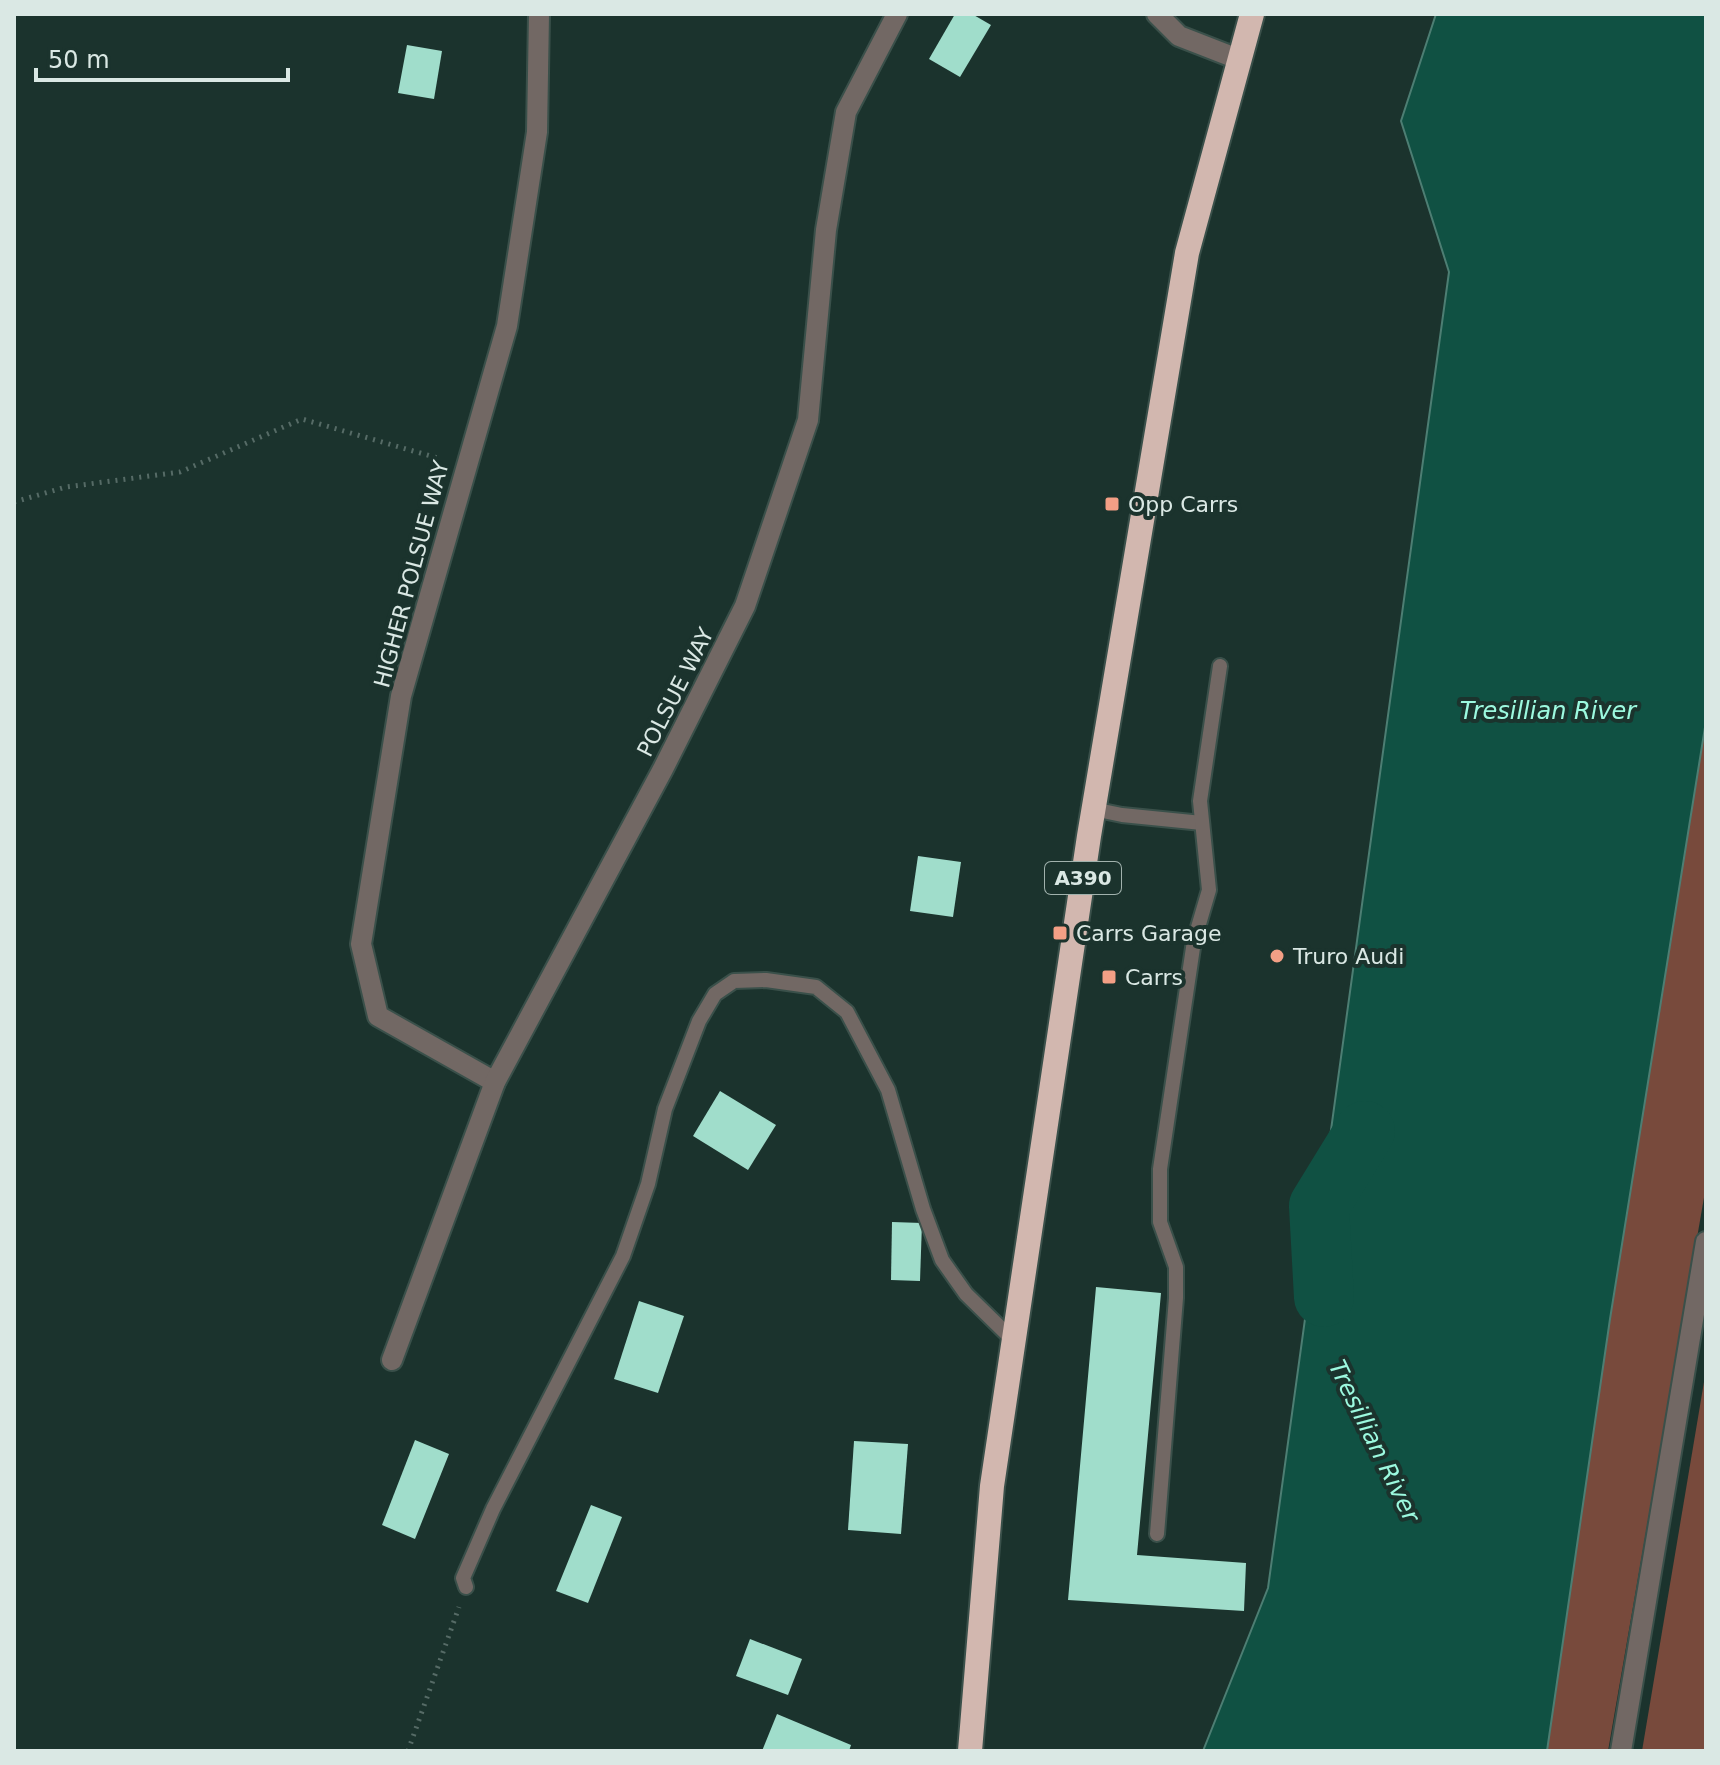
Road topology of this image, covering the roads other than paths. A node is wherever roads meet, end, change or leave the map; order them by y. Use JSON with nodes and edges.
{"nodes":[{"id":1,"x":539,"y":14,"type":"edge"},
{"id":2,"x":897,"y":14,"type":"edge"},
{"id":3,"x":1157,"y":14,"type":"edge"},
{"id":4,"x":1252,"y":14,"type":"edge"},
{"id":5,"x":1238,"y":59,"type":"junction"},
{"id":6,"x":1220,"y":666,"type":"dead end"},
{"id":7,"x":1093,"y":809,"type":"junction"},
{"id":8,"x":1202,"y":823,"type":"junction"},
{"id":9,"x":495,"y":1082,"type":"junction"},
{"id":10,"x":1706,"y":1242,"type":"edge"},
{"id":11,"x":1015,"y":1342,"type":"junction"},
{"id":12,"x":392,"y":1360,"type":"dead end"},
{"id":13,"x":1157,"y":1534,"type":"dead end"},
{"id":14,"x":466,"y":1587,"type":"road end"},
{"id":15,"x":970,"y":1751,"type":"edge"},
{"id":16,"x":1621,"y":1751,"type":"edge"}],
"edges":[{"from":1,"to":9,"type":"street","name":"HIGHER POLSUE WAY"},
{"from":2,"to":9,"type":"street","name":"POLSUE WAY"},
{"from":3,"to":5,"type":"street"},
{"from":4,"to":5,"type":"highway","number":"A390"},
{"from":5,"to":7,"type":"highway","number":"A390"},
{"from":6,"to":8,"type":"lane"},
{"from":7,"to":8,"type":"lane"},
{"from":7,"to":11,"type":"highway","number":"A390"},
{"from":8,"to":13,"type":"lane"},
{"from":9,"to":12,"type":"street","name":"POLSUE WAY"},
{"from":10,"to":16,"type":"street"},
{"from":11,"to":14,"type":"lane"},
{"from":11,"to":15,"type":"highway","number":"A390"}]}
